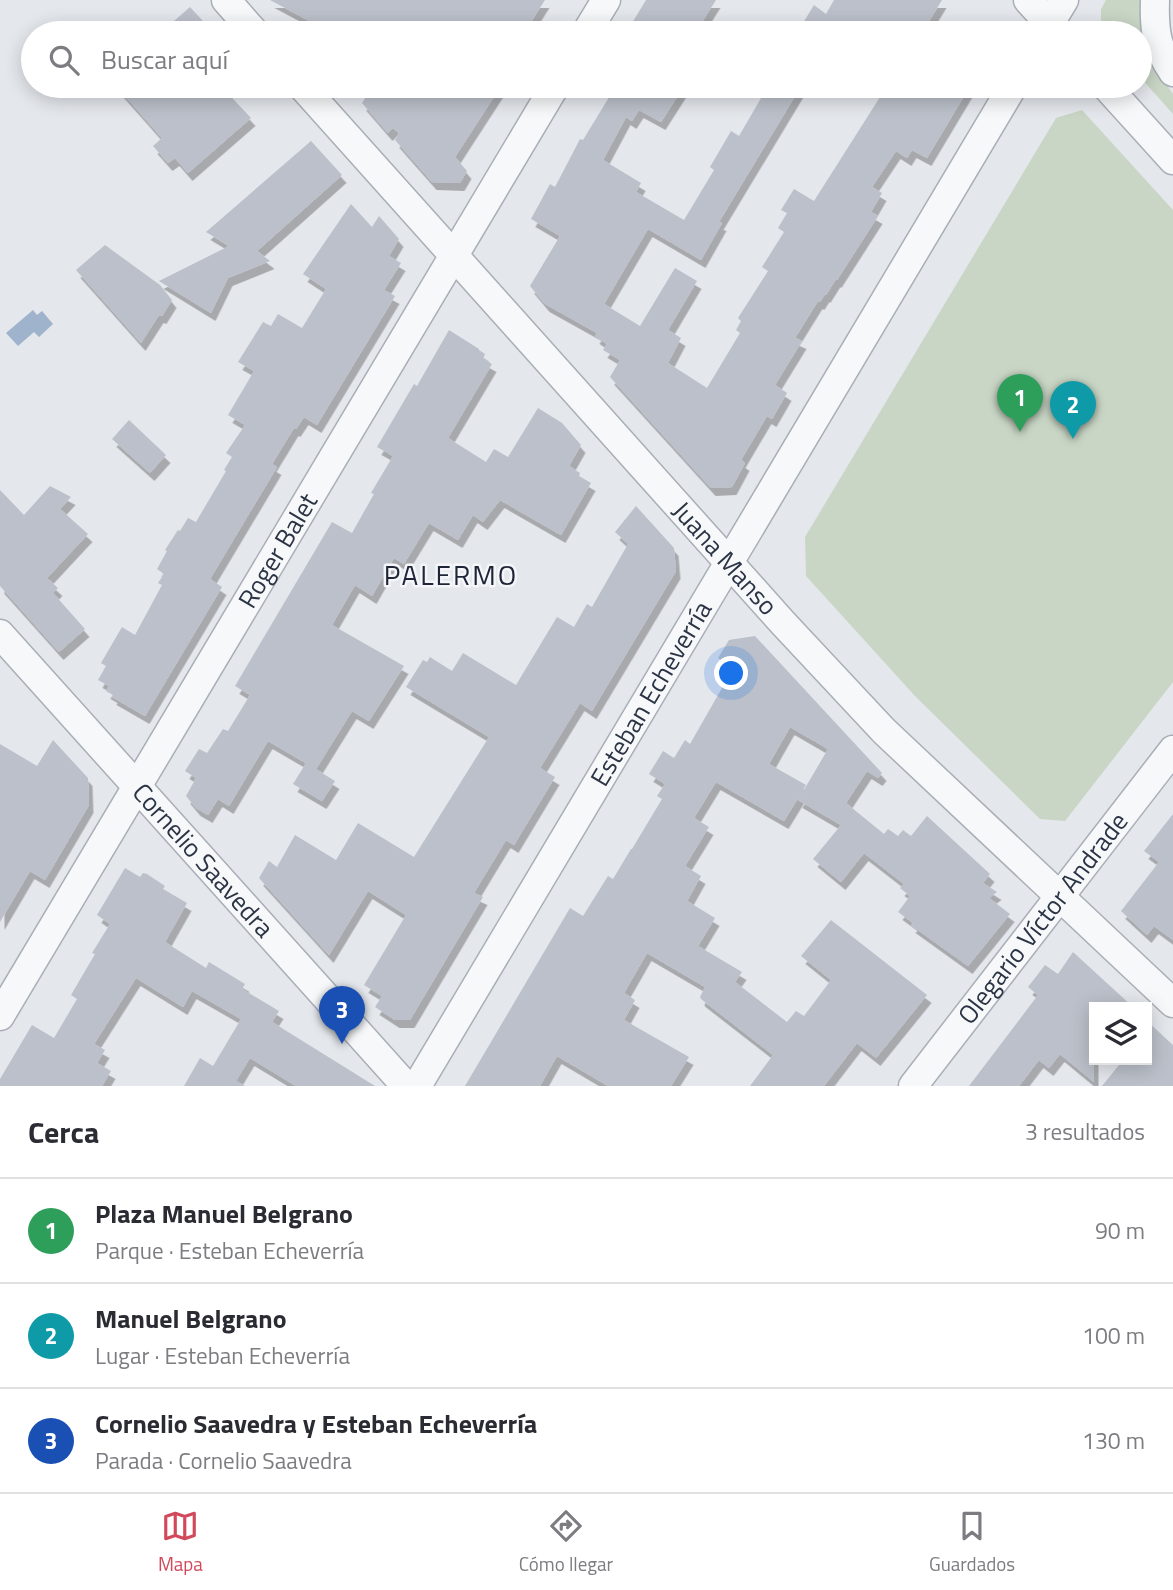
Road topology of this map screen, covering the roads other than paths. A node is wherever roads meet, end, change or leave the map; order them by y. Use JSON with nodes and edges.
{"nodes":[{"id":1,"x":226,"y":0,"type":"edge"},
{"id":2,"x":606,"y":0,"type":"edge"},
{"id":3,"x":1028,"y":0,"type":"edge"},
{"id":4,"x":1155,"y":0,"type":"edge"},
{"id":5,"x":244,"y":21,"type":"edge"},
{"id":6,"x":593,"y":21,"type":"edge"},
{"id":7,"x":1052,"y":21,"type":"edge"},
{"id":8,"x":1173,"y":72,"type":"edge"},
{"id":9,"x":313,"y":98,"type":"edge"},
{"id":10,"x":548,"y":98,"type":"edge"},
{"id":11,"x":1006,"y":98,"type":"edge"},
{"id":12,"x":1117,"y":98,"type":"edge"},
{"id":13,"x":1173,"y":160,"type":"edge"},
{"id":14,"x":454,"y":255,"type":"junction"},
{"id":15,"x":729,"y":562,"type":"junction"},
{"id":16,"x":0,"y":634,"type":"edge"},
{"id":17,"x":1173,"y":750,"type":"edge"},
{"id":18,"x":137,"y":786,"type":"junction"},
{"id":19,"x":1059,"y":897,"type":"junction"},
{"id":20,"x":1173,"y":1003,"type":"edge"},
{"id":21,"x":0,"y":1016,"type":"edge"},
{"id":22,"x":406,"y":1086,"type":"edge"},
{"id":23,"x":417,"y":1086,"type":"edge"},
{"id":24,"x":913,"y":1086,"type":"edge"}],
"edges":[{"from":1,"to":5,"type":"street"},
{"from":2,"to":6,"type":"street"},
{"from":3,"to":7,"type":"street"},
{"from":4,"to":8,"type":"street"},
{"from":9,"to":14,"type":"street","name":"Juana Manso"},
{"from":10,"to":14,"type":"street","name":"Roger Balet"},
{"from":11,"to":15,"type":"street","name":"Esteban Echeverría"},
{"from":12,"to":13,"type":"street"},
{"from":14,"to":15,"type":"street","name":"Juana Manso"},
{"from":14,"to":18,"type":"street","name":"Roger Balet"},
{"from":15,"to":19,"type":"street","name":"Juana Manso"},
{"from":15,"to":23,"type":"street","name":"Esteban Echeverría"},
{"from":16,"to":18,"type":"street","name":"Cornelio Saavedra"},
{"from":17,"to":19,"type":"street","name":"Olegario Víctor Andrade"},
{"from":18,"to":21,"type":"street","name":"Roger Balet"},
{"from":18,"to":22,"type":"street","name":"Cornelio Saavedra"},
{"from":19,"to":20,"type":"street","name":"Juana Manso"},
{"from":19,"to":24,"type":"street","name":"Olegario Víctor Andrade"}]}
